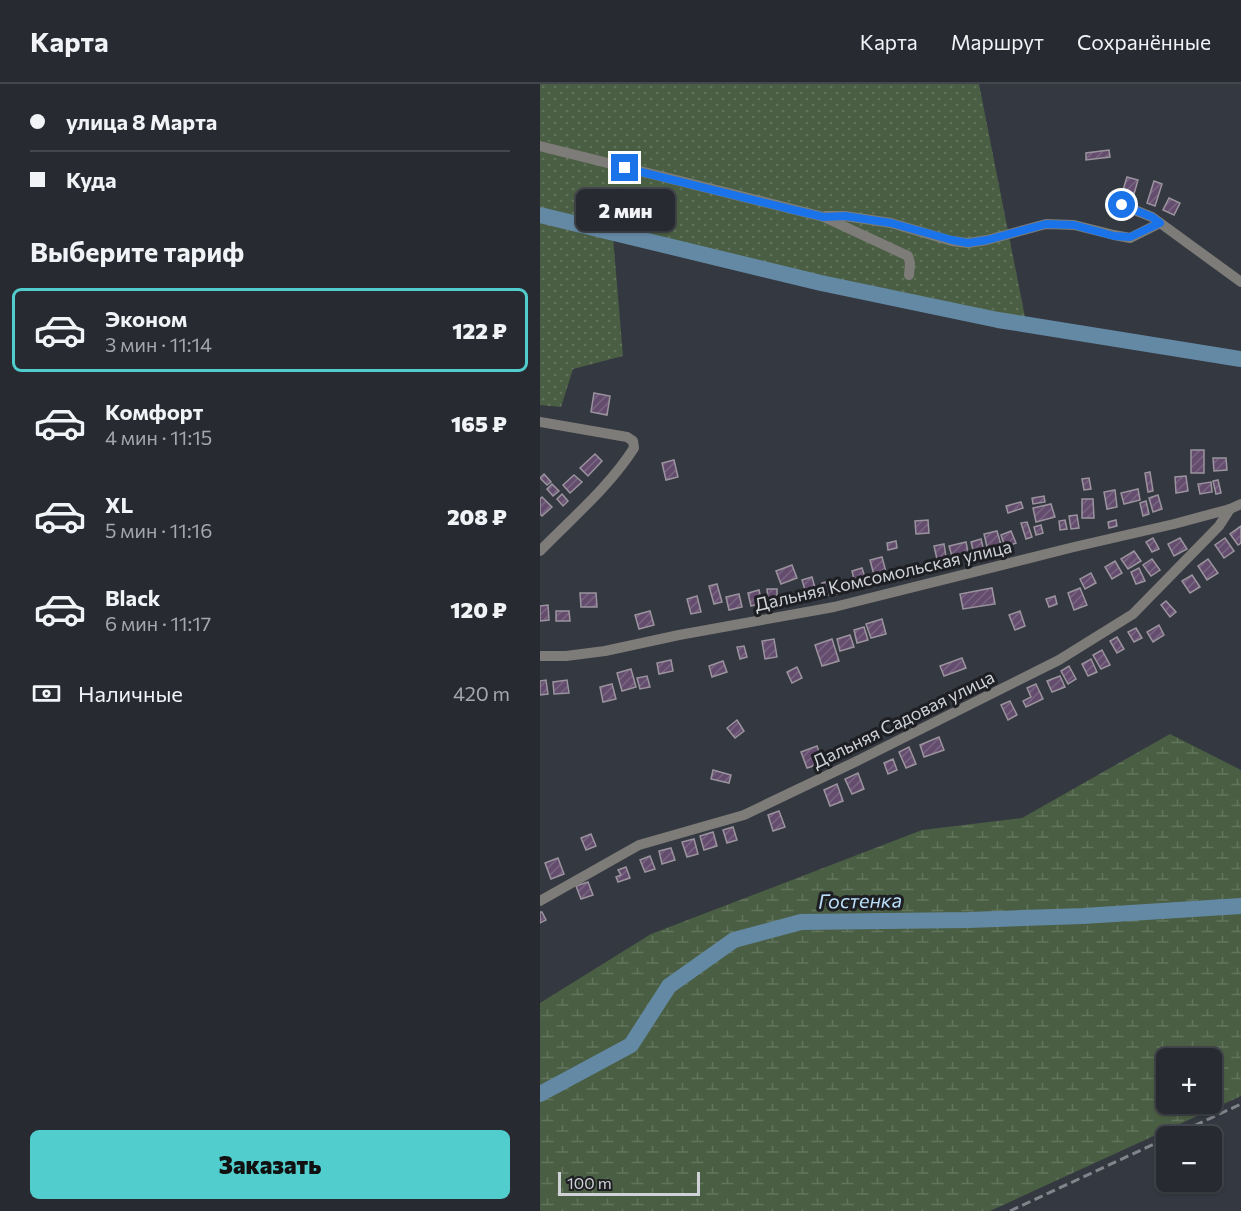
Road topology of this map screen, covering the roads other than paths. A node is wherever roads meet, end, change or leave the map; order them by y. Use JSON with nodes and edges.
{"nodes":[{"id":1,"x":540,"y":146,"type":"edge"},
{"id":2,"x":1122,"y":205,"type":"dead end"},
{"id":3,"x":824,"y":217,"type":"junction"},
{"id":4,"x":1160,"y":223,"type":"junction"},
{"id":5,"x":909,"y":275,"type":"dead end"},
{"id":6,"x":1241,"y":282,"type":"edge"},
{"id":7,"x":540,"y":422,"type":"edge"},
{"id":8,"x":1241,"y":504,"type":"edge"},
{"id":9,"x":1230,"y":509,"type":"junction"},
{"id":10,"x":540,"y":551,"type":"edge"},
{"id":11,"x":540,"y":656,"type":"edge"},
{"id":12,"x":540,"y":901,"type":"edge"}],
"edges":[{"from":1,"to":3,"type":"street"},
{"from":2,"to":4,"type":"street"},
{"from":3,"to":4,"type":"street"},
{"from":3,"to":5,"type":"street"},
{"from":4,"to":6,"type":"street"},
{"from":7,"to":10,"type":"street"},
{"from":8,"to":9,"type":"street","name":"Дальняя Садовая улица"},
{"from":9,"to":11,"type":"street","name":"Дальняя Комсомольская улица"},
{"from":9,"to":12,"type":"street","name":"Дальняя Садовая улица"}]}
